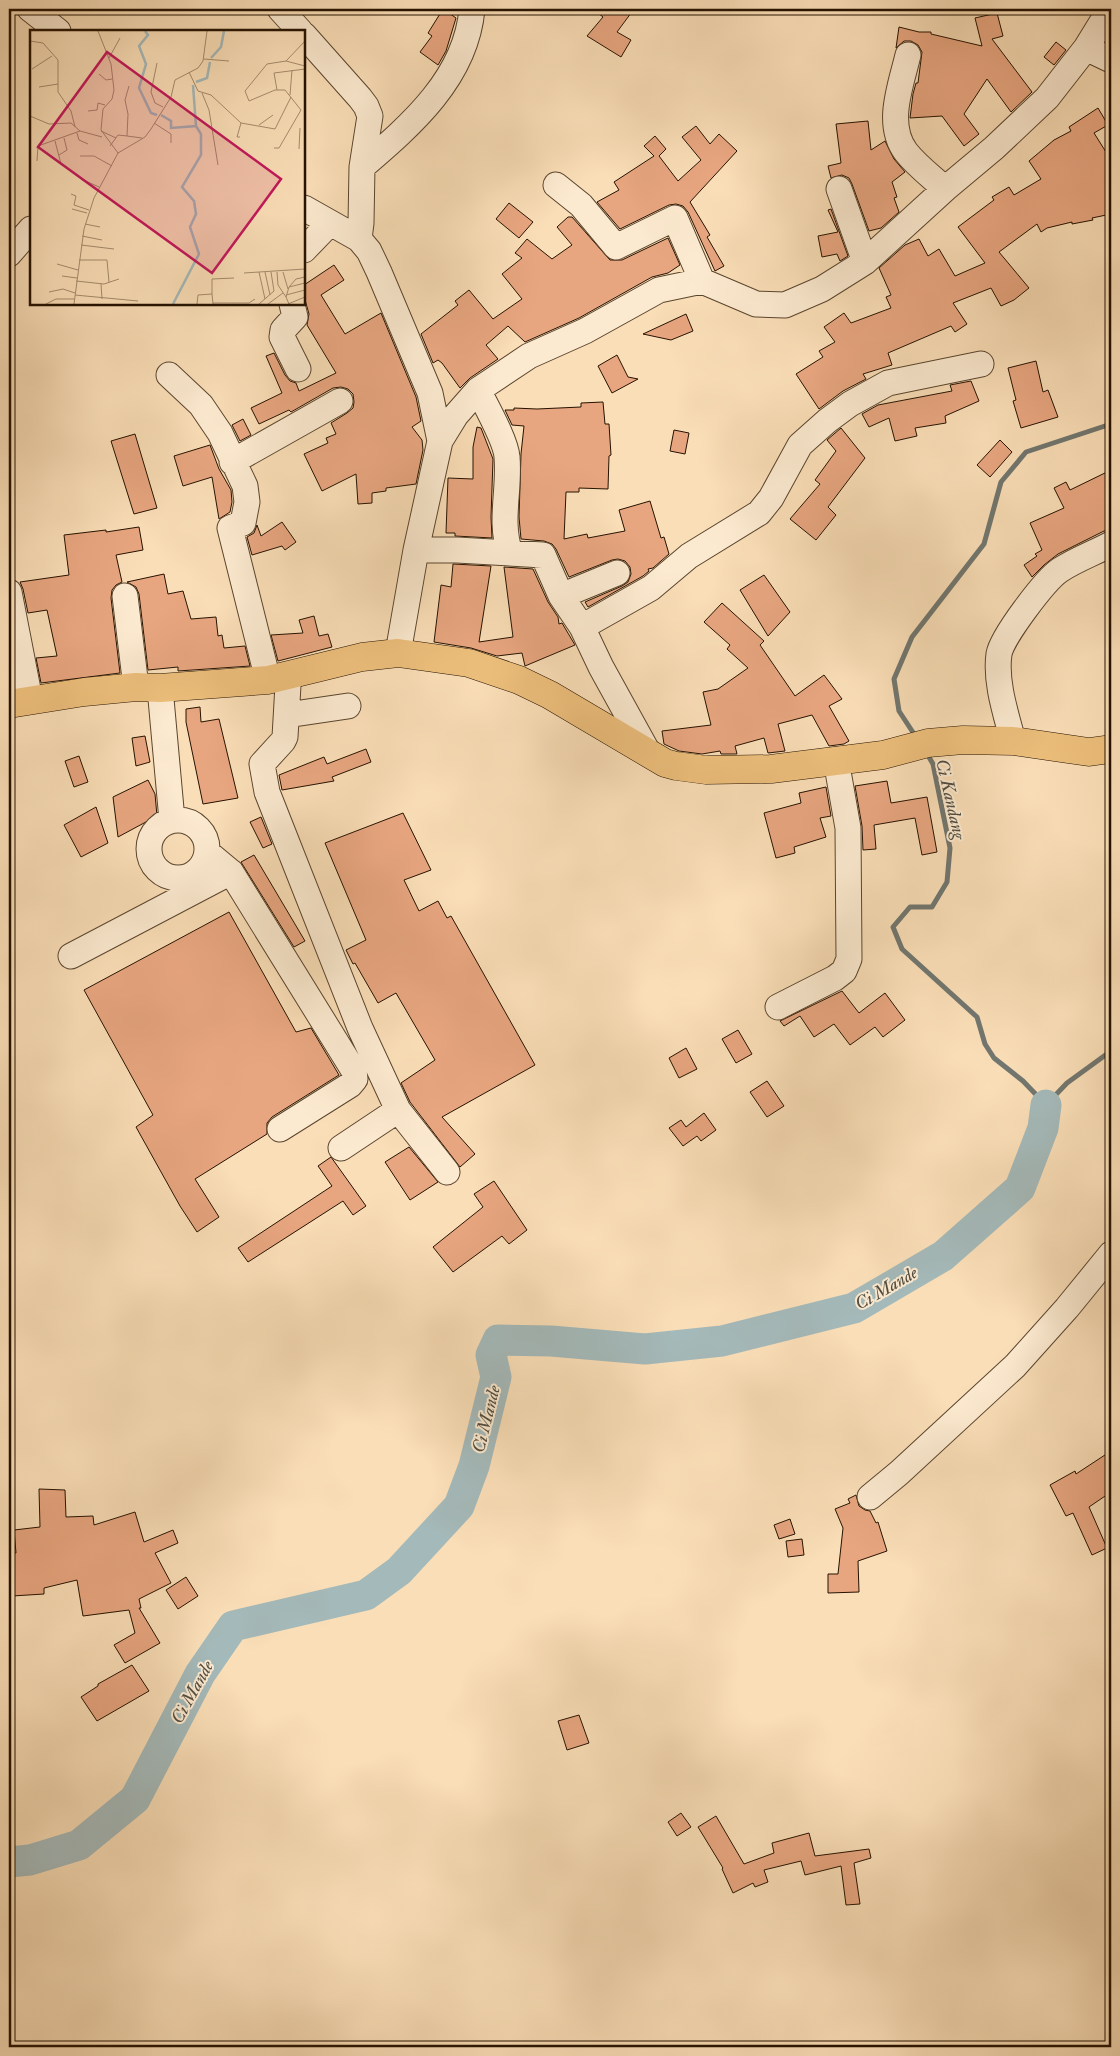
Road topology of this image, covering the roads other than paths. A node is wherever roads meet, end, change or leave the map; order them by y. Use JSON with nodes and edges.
{"nodes":[{"id":1,"x":30,"y":9,"type":"edge"},
{"id":2,"x":280,"y":9,"type":"edge"},
{"id":3,"x":472,"y":9,"type":"edge"},
{"id":4,"x":1110,"y":9,"type":"edge"},
{"id":5,"x":57,"y":30,"type":"edge"},
{"id":6,"x":299,"y":30,"type":"edge"},
{"id":7,"x":305,"y":36,"type":"edge"},
{"id":8,"x":1086,"y":48,"type":"junction"},
{"id":9,"x":908,"y":55,"type":"dead end"},
{"id":10,"x":1111,"y":60,"type":"edge"},
{"id":11,"x":362,"y":167,"type":"junction"},
{"id":12,"x":556,"y":186,"type":"dead end"},
{"id":13,"x":839,"y":189,"type":"dead end"},
{"id":14,"x":945,"y":189,"type":"junction"},
{"id":15,"x":305,"y":209,"type":"edge"},
{"id":16,"x":330,"y":224,"type":"junction"},
{"id":17,"x":30,"y":230,"type":"edge"},
{"id":18,"x":359,"y":239,"type":"junction"},
{"id":19,"x":305,"y":249,"type":"edge"},
{"id":20,"x":9,"y":254,"type":"edge"},
{"id":21,"x":865,"y":262,"type":"junction"},
{"id":22,"x":712,"y":285,"type":"junction"},
{"id":23,"x":292,"y":305,"type":"edge"},
{"id":24,"x":981,"y":364,"type":"dead end"},
{"id":25,"x":298,"y":369,"type":"dead end"},
{"id":26,"x":169,"y":375,"type":"dead end"},
{"id":27,"x":478,"y":390,"type":"junction"},
{"id":28,"x":340,"y":401,"type":"dead end"},
{"id":29,"x":440,"y":441,"type":"junction"},
{"id":30,"x":232,"y":462,"type":"junction"},
{"id":31,"x":1111,"y":544,"type":"edge"},
{"id":32,"x":416,"y":550,"type":"junction"},
{"id":33,"x":510,"y":553,"type":"junction"},
{"id":34,"x":617,"y":573,"type":"dead end"},
{"id":35,"x":9,"y":592,"type":"edge"},
{"id":36,"x":125,"y":596,"type":"dead end"},
{"id":37,"x":561,"y":596,"type":"junction"},
{"id":38,"x":582,"y":627,"type":"junction"},
{"id":39,"x":398,"y":653,"type":"junction"},
{"id":40,"x":279,"y":677,"type":"junction"},
{"id":41,"x":148,"y":688,"type":"junction"},
{"id":42,"x":19,"y":702,"type":"edge"},
{"id":43,"x":348,"y":706,"type":"dead end"},
{"id":44,"x":287,"y":715,"type":"junction"},
{"id":45,"x":1013,"y":741,"type":"junction"},
{"id":46,"x":1111,"y":748,"type":"edge"},
{"id":47,"x":649,"y":754,"type":"junction"},
{"id":48,"x":836,"y":760,"type":"junction"},
{"id":49,"x":172,"y":820,"type":"junction"},
{"id":50,"x":207,"y":852,"type":"junction"},
{"id":51,"x":231,"y":872,"type":"junction"},
{"id":52,"x":167,"y":876,"type":"junction"},
{"id":53,"x":168,"y":906,"type":"junction"},
{"id":54,"x":71,"y":956,"type":"dead end"},
{"id":55,"x":778,"y":1007,"type":"dead end"},
{"id":56,"x":360,"y":1028,"type":"junction"},
{"id":57,"x":336,"y":1040,"type":"junction"},
{"id":58,"x":398,"y":1110,"type":"junction"},
{"id":59,"x":280,"y":1129,"type":"dead end"},
{"id":60,"x":341,"y":1148,"type":"dead end"},
{"id":61,"x":448,"y":1172,"type":"dead end"},
{"id":62,"x":1111,"y":1254,"type":"edge"},
{"id":63,"x":870,"y":1497,"type":"dead end"}],
"edges":[{"from":1,"to":5,"type":"street"},
{"from":2,"to":6,"type":"street"},
{"from":3,"to":11,"type":"street"},
{"from":4,"to":8,"type":"street"},
{"from":7,"to":11,"type":"street"},
{"from":8,"to":10,"type":"street"},
{"from":8,"to":14,"type":"street"},
{"from":9,"to":14,"type":"street"},
{"from":11,"to":18,"type":"street"},
{"from":12,"to":22,"type":"street"},
{"from":13,"to":21,"type":"street"},
{"from":14,"to":21,"type":"street"},
{"from":15,"to":16,"type":"street"},
{"from":16,"to":18,"type":"street"},
{"from":16,"to":19,"type":"street"},
{"from":17,"to":20,"type":"street"},
{"from":18,"to":29,"type":"street"},
{"from":21,"to":22,"type":"street"},
{"from":22,"to":27,"type":"street"},
{"from":23,"to":25,"type":"street"},
{"from":24,"to":38,"type":"street"},
{"from":26,"to":30,"type":"street"},
{"from":27,"to":29,"type":"street"},
{"from":27,"to":33,"type":"street"},
{"from":28,"to":30,"type":"street"},
{"from":29,"to":32,"type":"street"},
{"from":30,"to":40,"type":"street"},
{"from":31,"to":45,"type":"street"},
{"from":32,"to":33,"type":"street"},
{"from":32,"to":39,"type":"street"},
{"from":33,"to":37,"type":"street"},
{"from":34,"to":37,"type":"street"},
{"from":35,"to":42,"type":"street"},
{"from":36,"to":41,"type":"street"},
{"from":37,"to":38,"type":"street"},
{"from":38,"to":47,"type":"street"},
{"from":39,"to":40,"type":"main road"},
{"from":39,"to":47,"type":"main road"},
{"from":40,"to":41,"type":"main road"},
{"from":40,"to":44,"type":"street"},
{"from":41,"to":42,"type":"main road"},
{"from":41,"to":49,"type":"street"},
{"from":43,"to":44,"type":"street"},
{"from":44,"to":56,"type":"street"},
{"from":45,"to":46,"type":"main road"},
{"from":45,"to":48,"type":"main road"},
{"from":47,"to":48,"type":"main road"},
{"from":48,"to":55,"type":"street"},
{"from":49,"to":50,"type":"street"},
{"from":49,"to":52,"type":"street"},
{"from":50,"to":51,"type":"street"},
{"from":50,"to":52,"type":"street"},
{"from":51,"to":53,"type":"street"},
{"from":51,"to":57,"type":"street"},
{"from":52,"to":53,"type":"street"},
{"from":53,"to":54,"type":"street"},
{"from":56,"to":57,"type":"street"},
{"from":56,"to":58,"type":"street"},
{"from":57,"to":59,"type":"street"},
{"from":58,"to":60,"type":"street"},
{"from":58,"to":61,"type":"street"},
{"from":62,"to":63,"type":"street"}]}
